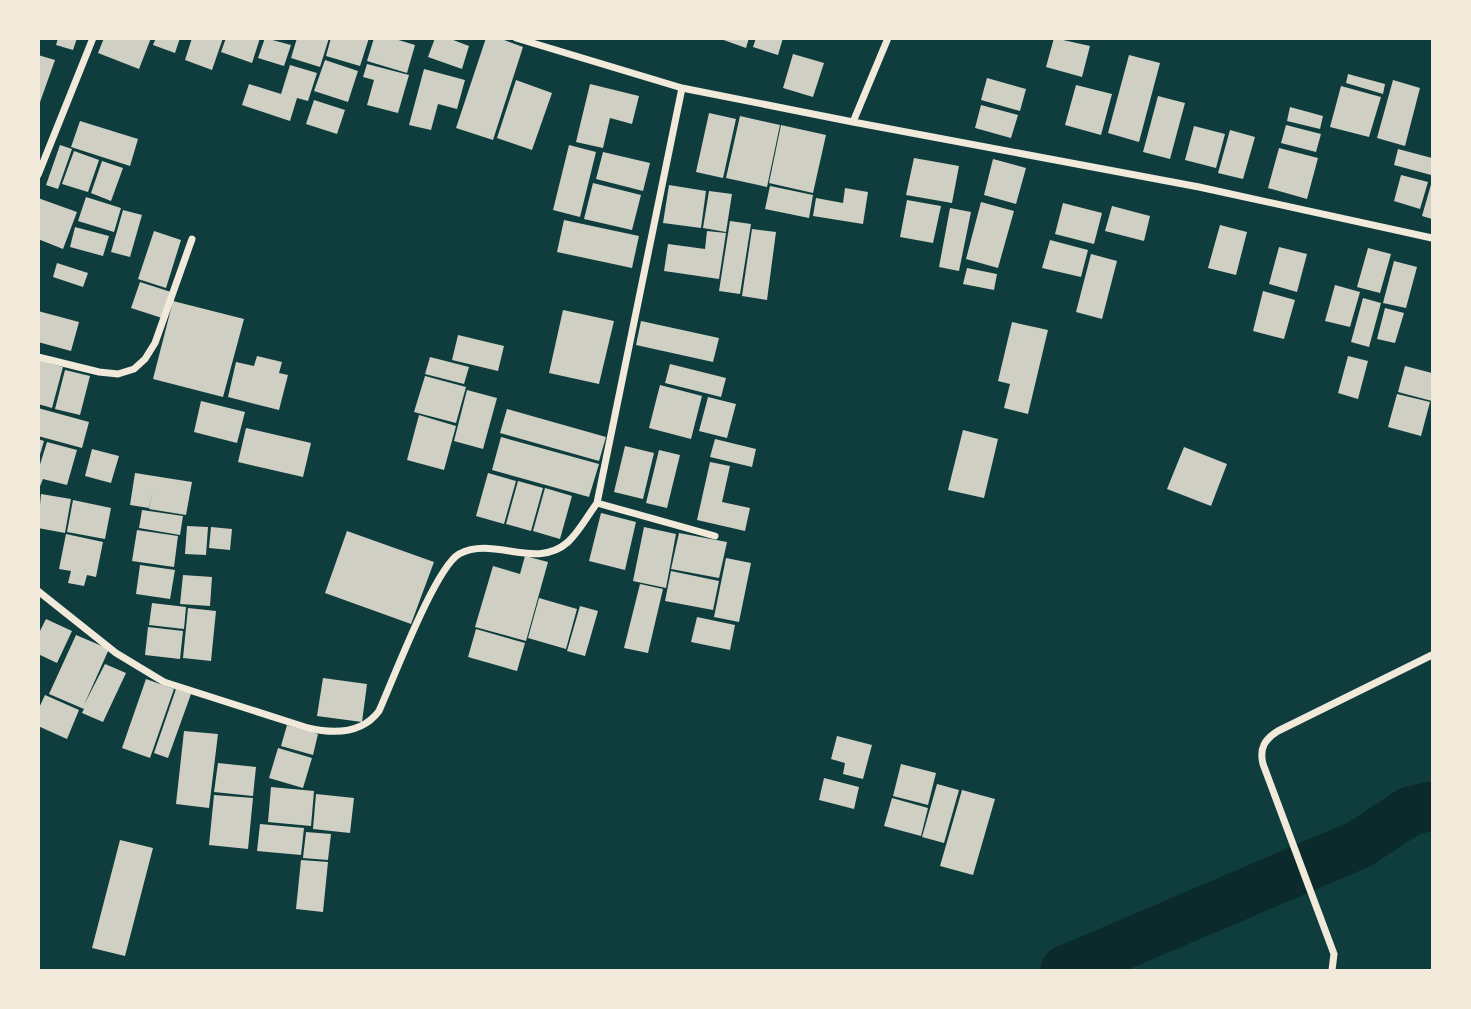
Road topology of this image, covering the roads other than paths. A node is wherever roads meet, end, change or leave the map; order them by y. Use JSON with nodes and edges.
{"nodes":[{"id":1,"x":93,"y":38,"type":"edge"},
{"id":2,"x":516,"y":38,"type":"edge"},
{"id":3,"x":888,"y":38,"type":"edge"},
{"id":4,"x":682,"y":88,"type":"junction"},
{"id":5,"x":853,"y":122,"type":"junction"},
{"id":6,"x":38,"y":175,"type":"edge"},
{"id":7,"x":1433,"y":238,"type":"edge"},
{"id":8,"x":192,"y":239,"type":"dead end"},
{"id":9,"x":38,"y":357,"type":"edge"},
{"id":10,"x":597,"y":503,"type":"junction"},
{"id":11,"x":715,"y":536,"type":"dead end"},
{"id":12,"x":38,"y":591,"type":"edge"},
{"id":13,"x":1433,"y":655,"type":"edge"},
{"id":14,"x":1332,"y":971,"type":"edge"}],
"edges":[{"from":1,"to":6,"type":"street"},
{"from":2,"to":4,"type":"street"},
{"from":3,"to":5,"type":"street"},
{"from":4,"to":5,"type":"street"},
{"from":4,"to":10,"type":"street"},
{"from":5,"to":7,"type":"street"},
{"from":8,"to":9,"type":"street"},
{"from":10,"to":11,"type":"street"},
{"from":10,"to":12,"type":"street"},
{"from":13,"to":14,"type":"street"}]}
